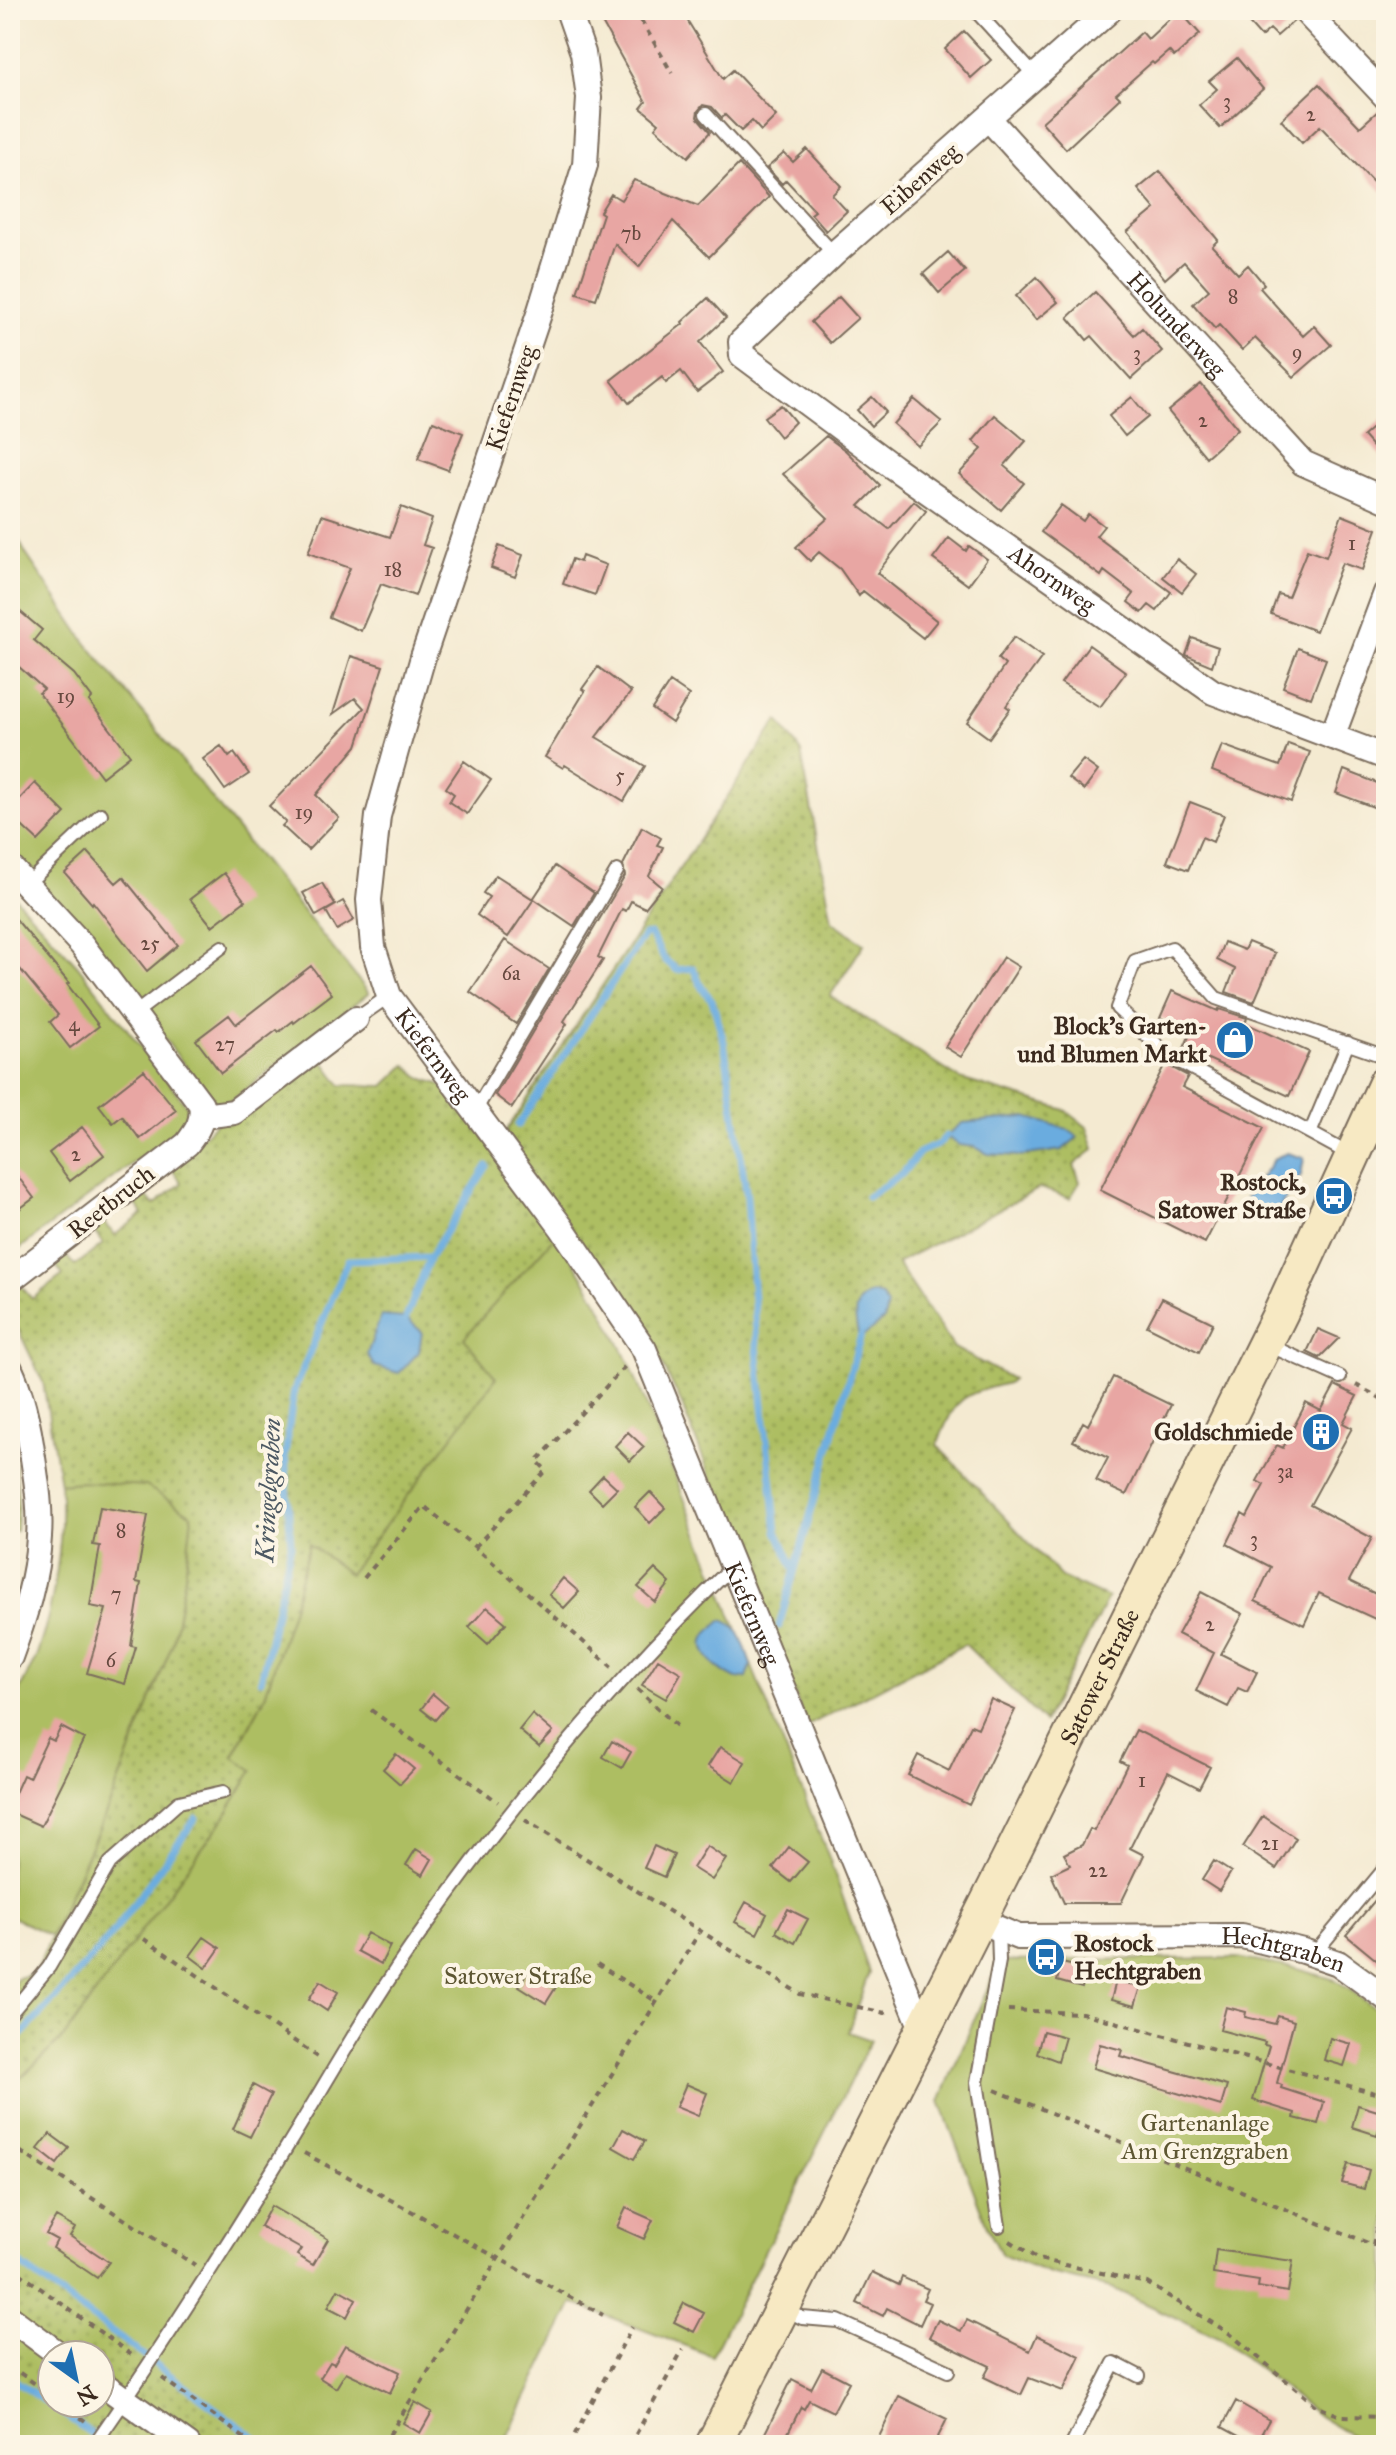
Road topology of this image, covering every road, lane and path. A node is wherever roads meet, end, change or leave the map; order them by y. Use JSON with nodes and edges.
{"nodes":[{"id":1,"x":568,"y":10,"type":"edge"},
{"id":2,"x":635,"y":10,"type":"edge"},
{"id":3,"x":975,"y":10,"type":"edge"},
{"id":4,"x":1110,"y":10,"type":"edge"},
{"id":5,"x":1304,"y":10,"type":"edge"},
{"id":6,"x":672,"y":73,"type":"dead end"},
{"id":7,"x":1036,"y":77,"type":"junction"},
{"id":8,"x":1386,"y":97,"type":"edge"},
{"id":9,"x":706,"y":114,"type":"dead end"},
{"id":10,"x":989,"y":119,"type":"junction"},
{"id":11,"x":834,"y":254,"type":"junction"},
{"id":12,"x":742,"y":355,"type":"joint"},
{"id":13,"x":1386,"y":500,"type":"edge"},
{"id":14,"x":1386,"y":593,"type":"edge"},
{"id":15,"x":1332,"y":737,"type":"junction"},
{"id":16,"x":1386,"y":757,"type":"edge"},
{"id":17,"x":101,"y":814,"type":"dead end"},
{"id":18,"x":617,"y":871,"type":"dead end"},
{"id":19,"x":18,"y":876,"type":"edge"},
{"id":20,"x":222,"y":947,"type":"dead end"},
{"id":21,"x":389,"y":996,"type":"junction"},
{"id":22,"x":134,"y":1014,"type":"junction"},
{"id":23,"x":356,"y":1019,"type":"joint"},
{"id":24,"x":1348,"y":1043,"type":"junction"},
{"id":25,"x":1386,"y":1057,"type":"edge"},
{"id":26,"x":1386,"y":1083,"type":"edge"},
{"id":27,"x":475,"y":1111,"type":"junction"},
{"id":28,"x":203,"y":1116,"type":"junction"},
{"id":29,"x":1311,"y":1131,"type":"junction"},
{"id":30,"x":1352,"y":1156,"type":"junction"},
{"id":31,"x":10,"y":1280,"type":"edge"},
{"id":32,"x":1265,"y":1344,"type":"junction"},
{"id":33,"x":644,"y":1349,"type":"junction"},
{"id":34,"x":10,"y":1369,"type":"edge"},
{"id":35,"x":1340,"y":1377,"type":"joint"},
{"id":36,"x":1386,"y":1401,"type":"edge"},
{"id":37,"x":475,"y":1547,"type":"junction"},
{"id":38,"x":732,"y":1567,"type":"junction"},
{"id":39,"x":364,"y":1578,"type":"dead end"},
{"id":40,"x":10,"y":1657,"type":"edge"},
{"id":41,"x":625,"y":1678,"type":"junction"},
{"id":42,"x":371,"y":1710,"type":"dead end"},
{"id":43,"x":677,"y":1726,"type":"dead end"},
{"id":44,"x":223,"y":1792,"type":"dead end"},
{"id":45,"x":512,"y":1812,"type":"junction"},
{"id":46,"x":1386,"y":1867,"type":"edge"},
{"id":47,"x":988,"y":1924,"type":"junction"},
{"id":48,"x":699,"y":1933,"type":"junction"},
{"id":49,"x":144,"y":1939,"type":"dead end"},
{"id":50,"x":1314,"y":1954,"type":"junction"},
{"id":51,"x":597,"y":1964,"type":"dead end"},
{"id":52,"x":1383,"y":1990,"type":"edge"},
{"id":53,"x":905,"y":1992,"type":"junction"},
{"id":54,"x":657,"y":2002,"type":"junction"},
{"id":55,"x":991,"y":2010,"type":"junction"},
{"id":56,"x":10,"y":2014,"type":"edge"},
{"id":57,"x":923,"y":2031,"type":"junction"},
{"id":58,"x":333,"y":2067,"type":"junction"},
{"id":59,"x":977,"y":2082,"type":"junction"},
{"id":60,"x":1386,"y":2096,"type":"edge"},
{"id":61,"x":10,"y":2145,"type":"edge"},
{"id":62,"x":288,"y":2145,"type":"junction"},
{"id":63,"x":1386,"y":2179,"type":"edge"},
{"id":64,"x":999,"y":2226,"type":"joint"},
{"id":65,"x":1373,"y":2245,"type":"junction"},
{"id":66,"x":1386,"y":2245,"type":"edge"},
{"id":67,"x":497,"y":2258,"type":"junction"},
{"id":68,"x":207,"y":2273,"type":"junction"},
{"id":69,"x":782,"y":2308,"type":"junction"},
{"id":70,"x":603,"y":2315,"type":"dead end"},
{"id":71,"x":10,"y":2318,"type":"edge"},
{"id":72,"x":632,"y":2327,"type":"dead end"},
{"id":73,"x":38,"y":2339,"type":"edge"},
{"id":74,"x":683,"y":2349,"type":"dead end"},
{"id":75,"x":10,"y":2366,"type":"edge"},
{"id":76,"x":948,"y":2371,"type":"dead end"},
{"id":77,"x":1139,"y":2376,"type":"dead end"},
{"id":78,"x":36,"y":2385,"type":"edge"},
{"id":79,"x":116,"y":2393,"type":"edge"},
{"id":80,"x":125,"y":2399,"type":"junction"},
{"id":81,"x":1386,"y":2417,"type":"edge"},
{"id":82,"x":97,"y":2441,"type":"edge"},
{"id":83,"x":188,"y":2445,"type":"edge"},
{"id":84,"x":383,"y":2445,"type":"edge"},
{"id":85,"x":569,"y":2445,"type":"edge"},
{"id":86,"x":630,"y":2445,"type":"edge"},
{"id":87,"x":713,"y":2445,"type":"edge"},
{"id":88,"x":1072,"y":2445,"type":"edge"}],
"edges":[{"from":1,"to":21,"type":"street","name":"Kiefernweg"},
{"from":2,"to":6,"type":"path"},
{"from":3,"to":7,"type":"lane"},
{"from":4,"to":7,"type":"street","name":"Eibenweg"},
{"from":5,"to":8,"type":"street"},
{"from":7,"to":10,"type":"street","name":"Eibenweg"},
{"from":9,"to":11,"type":"lane"},
{"from":10,"to":11,"type":"street","name":"Eibenweg"},
{"from":10,"to":13,"type":"street","name":"Holunderweg"},
{"from":11,"to":12,"type":"street","name":"Eibenweg"},
{"from":12,"to":15,"type":"street","name":"Ahornweg"},
{"from":14,"to":15,"type":"street"},
{"from":15,"to":16,"type":"street","name":"Ahornweg"},
{"from":17,"to":19,"type":"lane"},
{"from":18,"to":27,"type":"lane"},
{"from":19,"to":22,"type":"street"},
{"from":20,"to":22,"type":"lane"},
{"from":21,"to":23,"type":"lane"},
{"from":21,"to":27,"type":"street","name":"Kiefernweg"},
{"from":22,"to":28,"type":"street"},
{"from":23,"to":28,"type":"street"},
{"from":24,"to":25,"type":"lane"},
{"from":24,"to":29,"type":"lane"},
{"from":24,"to":29,"type":"lane"},
{"from":26,"to":30,"type":"main road","name":"Satower Straße"},
{"from":27,"to":33,"type":"street","name":"Kiefernweg"},
{"from":28,"to":31,"type":"street","name":"Reetbruch"},
{"from":29,"to":30,"type":"lane"},
{"from":30,"to":32,"type":"main road","name":"Satower Straße"},
{"from":32,"to":35,"type":"lane"},
{"from":32,"to":47,"type":"main road","name":"Satower Straße"},
{"from":33,"to":37,"type":"path"},
{"from":33,"to":38,"type":"street","name":"Kiefernweg"},
{"from":34,"to":40,"type":"street"},
{"from":35,"to":36,"type":"path"},
{"from":37,"to":39,"type":"path"},
{"from":37,"to":41,"type":"path"},
{"from":38,"to":41,"type":"lane"},
{"from":38,"to":53,"type":"street","name":"Kiefernweg"},
{"from":41,"to":43,"type":"path"},
{"from":41,"to":45,"type":"lane"},
{"from":42,"to":45,"type":"path"},
{"from":44,"to":56,"type":"lane"},
{"from":45,"to":48,"type":"path"},
{"from":45,"to":58,"type":"lane"},
{"from":46,"to":50,"type":"lane"},
{"from":47,"to":50,"type":"street","name":"Hechtgraben"},
{"from":47,"to":55,"type":"lane"},
{"from":47,"to":57,"type":"main road","name":"Satower Straße"},
{"from":48,"to":53,"type":"path"},
{"from":48,"to":54,"type":"path"},
{"from":49,"to":58,"type":"path"},
{"from":50,"to":52,"type":"street","name":"Hechtgraben"},
{"from":51,"to":54,"type":"path"},
{"from":53,"to":57,"type":"street","name":"Kiefernweg"},
{"from":54,"to":67,"type":"path"},
{"from":55,"to":59,"type":"lane"},
{"from":55,"to":60,"type":"path"},
{"from":57,"to":69,"type":"main road","name":"Satower Straße"},
{"from":58,"to":62,"type":"lane"},
{"from":59,"to":64,"type":"lane"},
{"from":59,"to":65,"type":"path"},
{"from":61,"to":68,"type":"path"},
{"from":62,"to":67,"type":"path"},
{"from":62,"to":68,"type":"lane"},
{"from":63,"to":65,"type":"path"},
{"from":64,"to":81,"type":"path"},
{"from":65,"to":66,"type":"path"},
{"from":67,"to":70,"type":"path"},
{"from":67,"to":84,"type":"path"},
{"from":68,"to":80,"type":"lane"},
{"from":69,"to":76,"type":"lane"},
{"from":69,"to":87,"type":"main road","name":"Satower Straße"},
{"from":71,"to":73,"type":"street"},
{"from":72,"to":85,"type":"path"},
{"from":74,"to":86,"type":"path"},
{"from":75,"to":78,"type":"path"},
{"from":77,"to":88,"type":"lane"},
{"from":79,"to":80,"type":"street"},
{"from":80,"to":82,"type":"lane"},
{"from":80,"to":83,"type":"street"}]}
